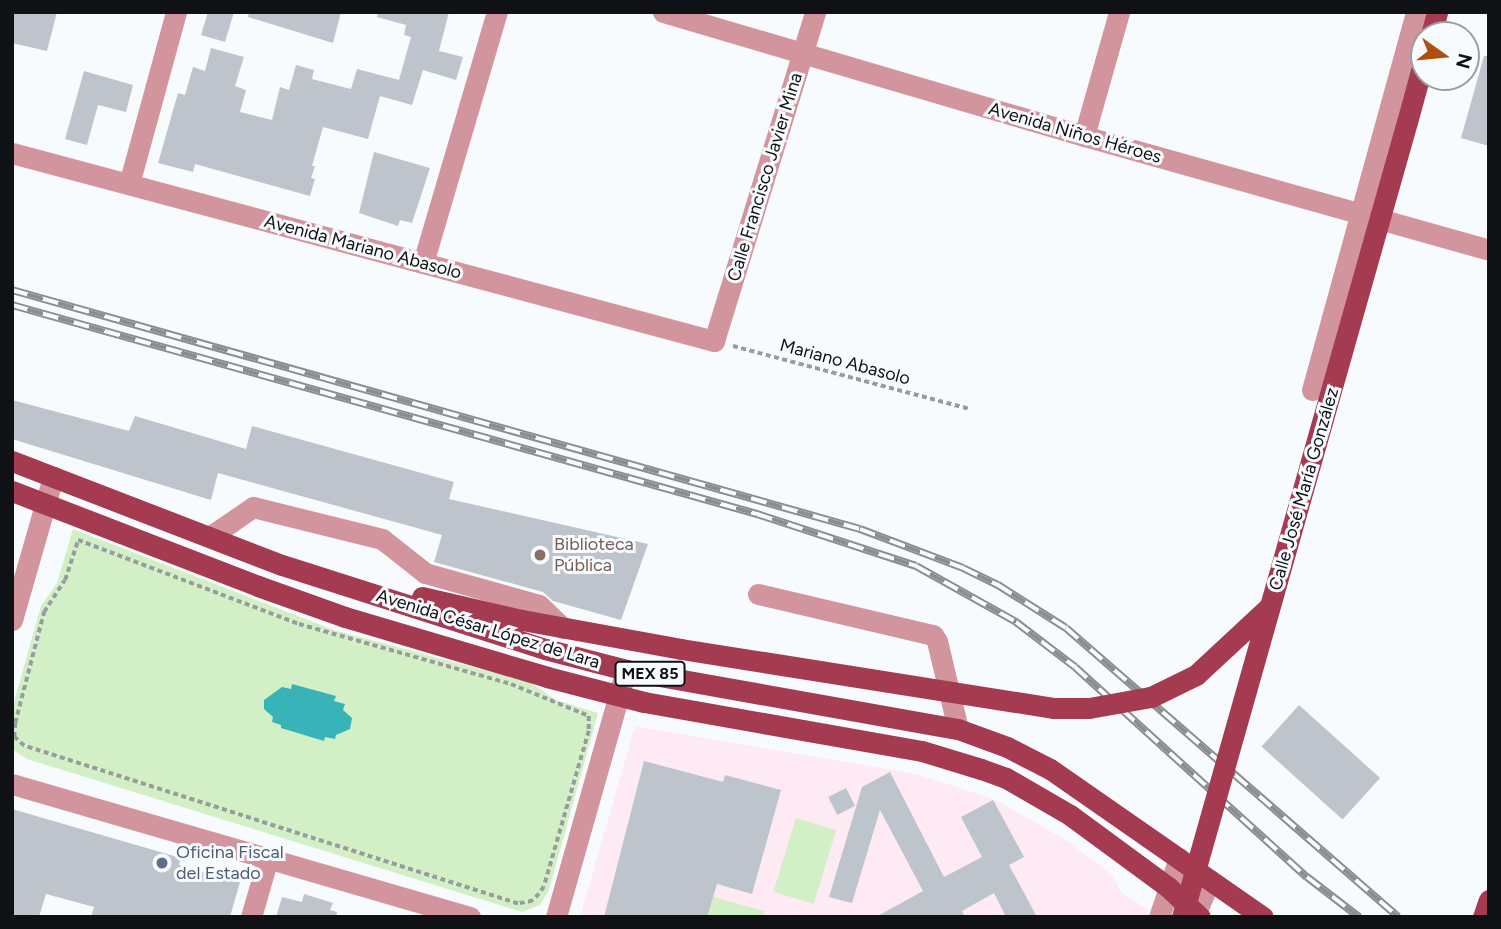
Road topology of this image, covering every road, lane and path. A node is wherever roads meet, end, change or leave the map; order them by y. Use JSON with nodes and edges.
{"nodes":[{"id":1,"x":176,"y":12,"type":"edge"},
{"id":2,"x":496,"y":12,"type":"edge"},
{"id":3,"x":663,"y":12,"type":"edge"},
{"id":4,"x":815,"y":12,"type":"edge"},
{"id":5,"x":1119,"y":12,"type":"edge"},
{"id":6,"x":1416,"y":12,"type":"edge"},
{"id":7,"x":804,"y":51,"type":"junction"},
{"id":8,"x":1416,"y":91,"type":"edge"},
{"id":9,"x":1084,"y":136,"type":"junction"},
{"id":10,"x":12,"y":153,"type":"edge"},
{"id":11,"x":129,"y":184,"type":"junction"},
{"id":12,"x":1362,"y":214,"type":"junction"},
{"id":13,"x":1489,"y":250,"type":"edge"},
{"id":14,"x":423,"y":263,"type":"junction"},
{"id":15,"x":714,"y":341,"type":"junction"},
{"id":16,"x":1311,"y":390,"type":"dead end"},
{"id":17,"x":968,"y":410,"type":"dead end"},
{"id":18,"x":12,"y":461,"type":"edge"},
{"id":19,"x":53,"y":477,"type":"junction"},
{"id":20,"x":12,"y":491,"type":"edge"},
{"id":21,"x":45,"y":504,"type":"junction"},
{"id":22,"x":211,"y":536,"type":"junction"},
{"id":23,"x":361,"y":592,"type":"junction"},
{"id":24,"x":758,"y":594,"type":"dead end"},
{"id":25,"x":1272,"y":604,"type":"junction"},
{"id":26,"x":12,"y":620,"type":"edge"},
{"id":27,"x":563,"y":628,"type":"junction"},
{"id":28,"x":626,"y":670,"type":"junction"},
{"id":29,"x":618,"y":697,"type":"junction"},
{"id":30,"x":589,"y":716,"type":"joint"},
{"id":31,"x":958,"y":730,"type":"junction"},
{"id":32,"x":951,"y":759,"type":"junction"},
{"id":33,"x":12,"y":784,"type":"edge"},
{"id":34,"x":268,"y":858,"type":"junction"},
{"id":35,"x":1179,"y":858,"type":"junction"},
{"id":36,"x":1210,"y":880,"type":"junction"},
{"id":37,"x":1168,"y":887,"type":"junction"},
{"id":38,"x":1489,"y":900,"type":"edge"},
{"id":39,"x":1193,"y":916,"type":"edge"},
{"id":40,"x":251,"y":917,"type":"edge"},
{"id":41,"x":470,"y":917,"type":"edge"},
{"id":42,"x":556,"y":917,"type":"edge"},
{"id":43,"x":1159,"y":917,"type":"edge"},
{"id":44,"x":1263,"y":917,"type":"edge"},
{"id":45,"x":1483,"y":917,"type":"edge"}],
"edges":[{"from":1,"to":11,"type":"street"},
{"from":2,"to":14,"type":"street"},
{"from":3,"to":7,"type":"street","name":"Avenida Niños Héroes"},
{"from":4,"to":7,"type":"street","name":"Calle Francisco Javier Mina"},
{"from":5,"to":9,"type":"street"},
{"from":6,"to":12,"type":"street"},
{"from":7,"to":9,"type":"street","name":"Avenida Niños Héroes"},
{"from":7,"to":15,"type":"street","name":"Calle Francisco Javier Mina"},
{"from":8,"to":25,"type":"main road","name":"Calle José María González","bridge":true},
{"from":9,"to":12,"type":"street","name":"Avenida Niños Héroes"},
{"from":10,"to":11,"type":"street","name":"Avenida Mariano Abasolo"},
{"from":11,"to":14,"type":"street","name":"Avenida Mariano Abasolo"},
{"from":12,"to":13,"type":"street","name":"Avenida Niños Héroes"},
{"from":12,"to":16,"type":"street"},
{"from":14,"to":15,"type":"street","name":"Avenida Mariano Abasolo"},
{"from":15,"to":17,"type":"path","name":"Mariano Abasolo"},
{"from":18,"to":19,"type":"main road","name":"Avenida César López de Lara","number":"MEX 85"},
{"from":19,"to":21,"type":"street"},
{"from":19,"to":22,"type":"main road","name":"Avenida César López de Lara","number":"MEX 85"},
{"from":20,"to":21,"type":"main road","name":"Avenida César López de Lara","number":"MEX 85"},
{"from":21,"to":26,"type":"street"},
{"from":21,"to":29,"type":"main road","name":"Avenida César López de Lara","number":"MEX 85"},
{"from":22,"to":23,"type":"main road","name":"Avenida César López de Lara","number":"MEX 85"},
{"from":22,"to":27,"type":"street"},
{"from":23,"to":27,"type":"main road"},
{"from":23,"to":28,"type":"main road","name":"Avenida César López de Lara","number":"MEX 85"},
{"from":24,"to":31,"type":"street"},
{"from":25,"to":27,"type":"main road","bridge":true},
{"from":25,"to":39,"type":"main road","name":"Calle José María González","bridge":true},
{"from":28,"to":29,"type":"street"},
{"from":28,"to":31,"type":"main road","name":"Avenida César López de Lara","number":"MEX 85"},
{"from":29,"to":32,"type":"main road","name":"Avenida César López de Lara","number":"MEX 85"},
{"from":29,"to":42,"type":"street"},
{"from":30,"to":30,"type":"path"},
{"from":31,"to":32,"type":"main road"},
{"from":31,"to":35,"type":"main road","name":"Avenida César López de Lara","number":"MEX 85"},
{"from":32,"to":37,"type":"main road","name":"Avenida César López de Lara","number":"MEX 85"},
{"from":33,"to":34,"type":"street"},
{"from":34,"to":40,"type":"street"},
{"from":34,"to":41,"type":"street"},
{"from":35,"to":36,"type":"main road","name":"Avenida César López de Lara","number":"MEX 85"},
{"from":35,"to":37,"type":"street"},
{"from":36,"to":39,"type":"street"},
{"from":36,"to":44,"type":"main road","name":"Avenida César López de Lara","number":"MEX 85"},
{"from":37,"to":39,"type":"main road","name":"Avenida César López de Lara","number":"MEX 85"},
{"from":37,"to":43,"type":"street"},
{"from":38,"to":45,"type":"main road"}]}
